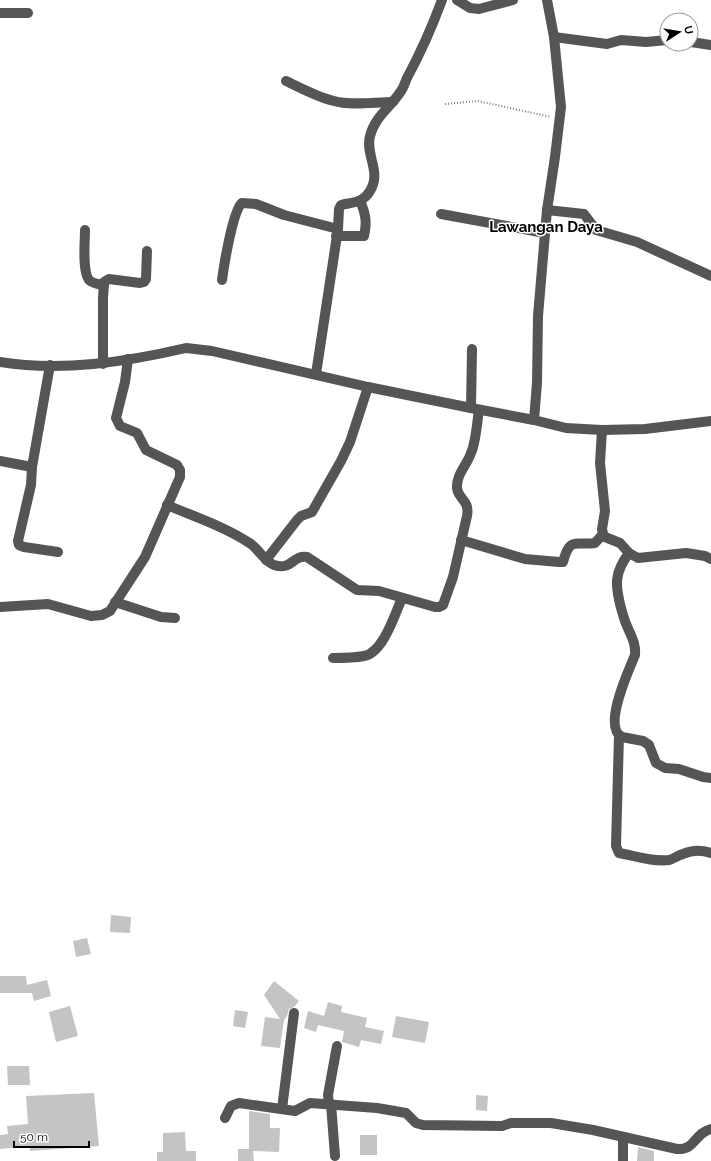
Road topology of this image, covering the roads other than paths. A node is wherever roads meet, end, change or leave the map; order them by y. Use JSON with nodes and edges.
{"nodes":[{"id":1,"x":442,"y":0,"type":"edge"},
{"id":2,"x":457,"y":0,"type":"edge"},
{"id":3,"x":513,"y":0,"type":"edge"},
{"id":4,"x":547,"y":0,"type":"edge"},
{"id":5,"x":28,"y":13,"type":"dead end"},
{"id":6,"x":0,"y":14,"type":"edge"},
{"id":7,"x":554,"y":37,"type":"junction"},
{"id":8,"x":659,"y":41,"type":"edge"},
{"id":9,"x":699,"y":44,"type":"edge"},
{"id":10,"x":711,"y":45,"type":"edge"},
{"id":11,"x":286,"y":81,"type":"dead end"},
{"id":12,"x":393,"y":102,"type":"junction"},
{"id":13,"x":360,"y":201,"type":"junction"},
{"id":14,"x":547,"y":210,"type":"junction"},
{"id":15,"x":441,"y":214,"type":"dead end"},
{"id":16,"x":85,"y":230,"type":"dead end"},
{"id":17,"x":337,"y":233,"type":"junction"},
{"id":18,"x":545,"y":233,"type":"junction"},
{"id":19,"x":147,"y":251,"type":"dead end"},
{"id":20,"x":711,"y":276,"type":"edge"},
{"id":21,"x":222,"y":280,"type":"dead end"},
{"id":22,"x":104,"y":285,"type":"junction"},
{"id":23,"x":472,"y":349,"type":"dead end"},
{"id":24,"x":128,"y":359,"type":"junction"},
{"id":25,"x":0,"y":362,"type":"edge"},
{"id":26,"x":103,"y":364,"type":"junction"},
{"id":27,"x":50,"y":365,"type":"junction"},
{"id":28,"x":316,"y":374,"type":"junction"},
{"id":29,"x":368,"y":387,"type":"junction"},
{"id":30,"x":475,"y":409,"type":"junction"},
{"id":31,"x":534,"y":420,"type":"junction"},
{"id":32,"x":711,"y":420,"type":"edge"},
{"id":33,"x":602,"y":430,"type":"junction"},
{"id":34,"x":0,"y":461,"type":"edge"},
{"id":35,"x":32,"y":467,"type":"junction"},
{"id":36,"x":167,"y":504,"type":"junction"},
{"id":37,"x":603,"y":534,"type":"junction"},
{"id":38,"x":461,"y":540,"type":"junction"},
{"id":39,"x":58,"y":552,"type":"dead end"},
{"id":40,"x":629,"y":553,"type":"junction"},
{"id":41,"x":711,"y":559,"type":"edge"},
{"id":42,"x":266,"y":560,"type":"junction"},
{"id":43,"x":402,"y":598,"type":"junction"},
{"id":44,"x":115,"y":602,"type":"junction"},
{"id":45,"x":0,"y":607,"type":"edge"},
{"id":46,"x":174,"y":618,"type":"dead end"},
{"id":47,"x":332,"y":658,"type":"dead end"},
{"id":48,"x":619,"y":735,"type":"junction"},
{"id":49,"x":711,"y":778,"type":"edge"},
{"id":50,"x":711,"y":853,"type":"edge"},
{"id":51,"x":294,"y":1013,"type":"dead end"},
{"id":52,"x":337,"y":1046,"type":"dead end"},
{"id":53,"x":330,"y":1104,"type":"junction"},
{"id":54,"x":282,"y":1109,"type":"junction"},
{"id":55,"x":225,"y":1118,"type":"dead end"},
{"id":56,"x":711,"y":1129,"type":"edge"},
{"id":57,"x":624,"y":1137,"type":"junction"},
{"id":58,"x":335,"y":1156,"type":"dead end"},
{"id":59,"x":622,"y":1161,"type":"edge"}],
"edges":[{"from":1,"to":12,"type":"street"},
{"from":2,"to":3,"type":"street"},
{"from":4,"to":7,"type":"street"},
{"from":5,"to":6,"type":"street"},
{"from":7,"to":8,"type":"street"},
{"from":7,"to":14,"type":"street"},
{"from":9,"to":10,"type":"street"},
{"from":11,"to":12,"type":"street"},
{"from":12,"to":13,"type":"street"},
{"from":13,"to":17,"type":"street"},
{"from":13,"to":17,"type":"street"},
{"from":14,"to":18,"type":"street"},
{"from":14,"to":20,"type":"street"},
{"from":15,"to":18,"type":"street"},
{"from":16,"to":22,"type":"street"},
{"from":17,"to":21,"type":"street"},
{"from":17,"to":28,"type":"street"},
{"from":18,"to":31,"type":"street"},
{"from":19,"to":22,"type":"street"},
{"from":22,"to":26,"type":"street"},
{"from":23,"to":30,"type":"street"},
{"from":24,"to":26,"type":"street"},
{"from":24,"to":28,"type":"street"},
{"from":24,"to":36,"type":"street"},
{"from":25,"to":27,"type":"street"},
{"from":26,"to":27,"type":"street"},
{"from":27,"to":35,"type":"street"},
{"from":28,"to":29,"type":"street"},
{"from":29,"to":30,"type":"street"},
{"from":29,"to":42,"type":"street"},
{"from":30,"to":31,"type":"street"},
{"from":30,"to":38,"type":"street"},
{"from":31,"to":33,"type":"street"},
{"from":32,"to":33,"type":"street"},
{"from":33,"to":37,"type":"street"},
{"from":34,"to":35,"type":"street"},
{"from":35,"to":39,"type":"street"},
{"from":36,"to":42,"type":"street"},
{"from":36,"to":44,"type":"street"},
{"from":37,"to":38,"type":"street"},
{"from":37,"to":40,"type":"street"},
{"from":38,"to":43,"type":"street"},
{"from":40,"to":41,"type":"street"},
{"from":40,"to":48,"type":"street"},
{"from":42,"to":43,"type":"street"},
{"from":43,"to":47,"type":"street"},
{"from":44,"to":45,"type":"street"},
{"from":44,"to":46,"type":"street"},
{"from":48,"to":49,"type":"street"},
{"from":48,"to":50,"type":"street"},
{"from":51,"to":54,"type":"street"},
{"from":52,"to":53,"type":"street"},
{"from":53,"to":54,"type":"street"},
{"from":53,"to":57,"type":"street"},
{"from":53,"to":58,"type":"street"},
{"from":54,"to":55,"type":"street"},
{"from":56,"to":57,"type":"street"},
{"from":57,"to":59,"type":"street"}]}
